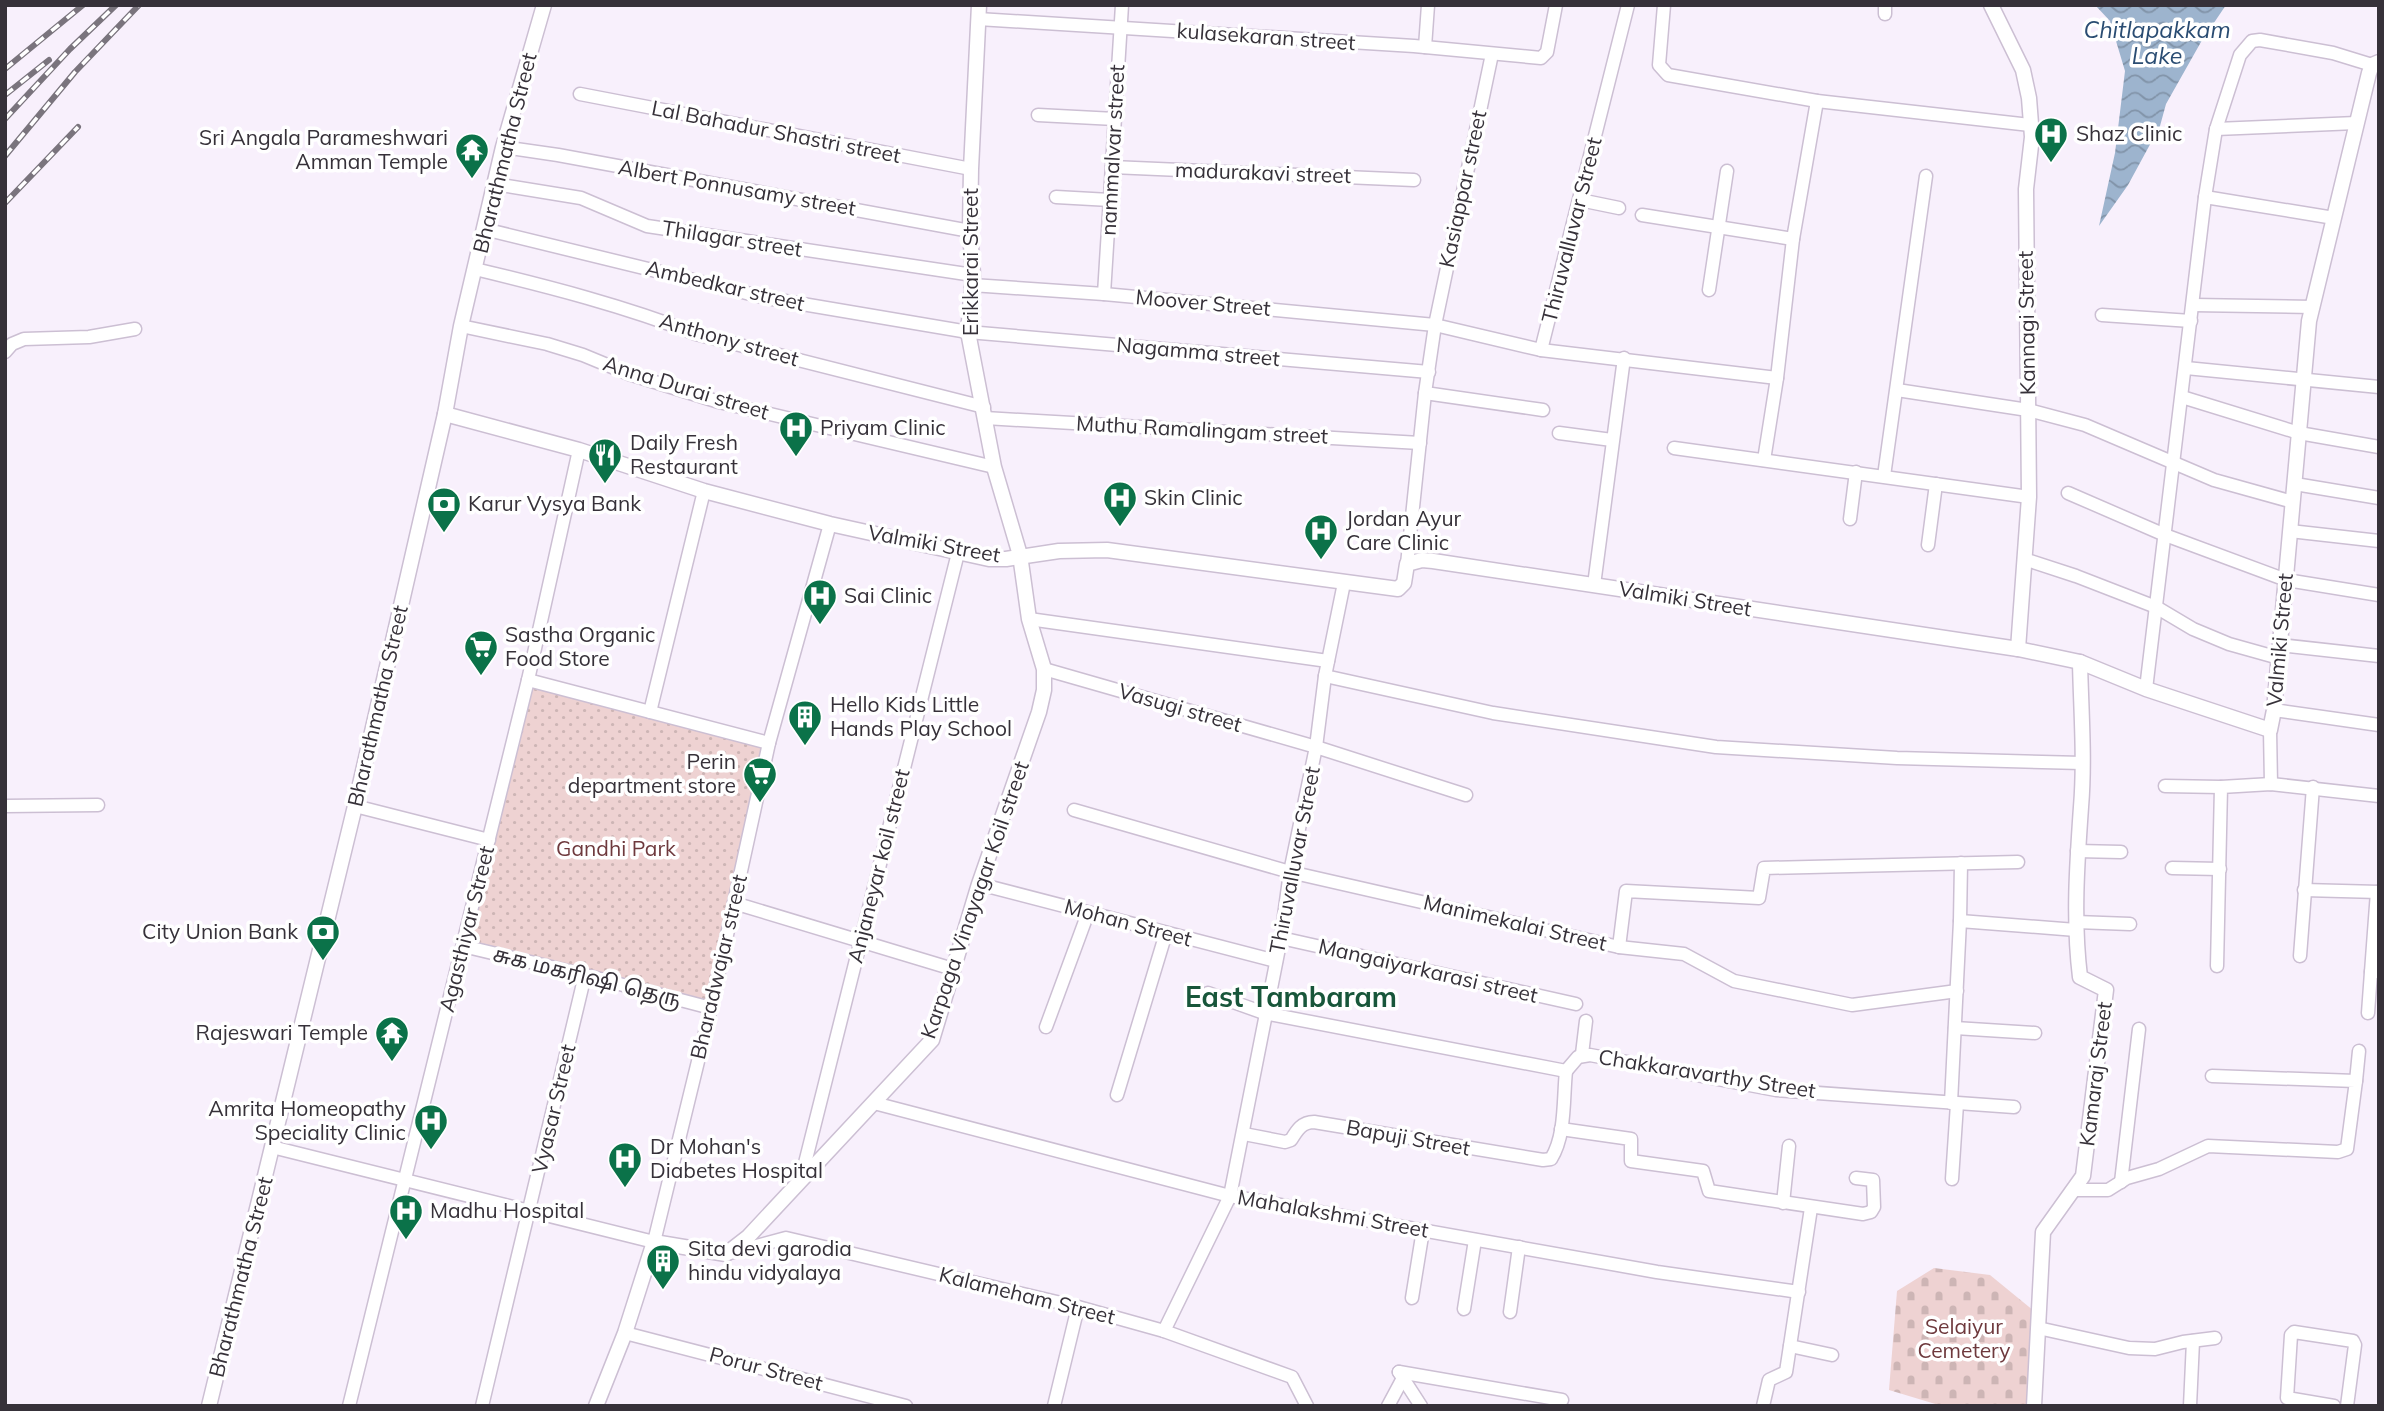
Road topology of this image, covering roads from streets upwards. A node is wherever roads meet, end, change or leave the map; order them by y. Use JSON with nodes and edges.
{"nodes":[{"id":1,"x":544,"y":5,"type":"edge"},
{"id":2,"x":1122,"y":5,"type":"edge"},
{"id":3,"x":1428,"y":5,"type":"edge"},
{"id":4,"x":1556,"y":5,"type":"edge"},
{"id":5,"x":1628,"y":5,"type":"edge"},
{"id":6,"x":1664,"y":5,"type":"edge"},
{"id":7,"x":1991,"y":5,"type":"edge"},
{"id":8,"x":979,"y":12,"type":"edge"},
{"id":9,"x":1119,"y":28,"type":"junction"},
{"id":10,"x":1424,"y":47,"type":"junction"},
{"id":11,"x":1492,"y":54,"type":"junction"},
{"id":12,"x":2376,"y":63,"type":"edge"},
{"id":13,"x":580,"y":94,"type":"dead end"},
{"id":14,"x":1817,"y":101,"type":"junction"},
{"id":15,"x":1038,"y":115,"type":"dead end"},
{"id":16,"x":1115,"y":120,"type":"junction"},
{"id":17,"x":2356,"y":123,"type":"junction"},
{"id":18,"x":2030,"y":125,"type":"junction"},
{"id":19,"x":2216,"y":129,"type":"junction"},
{"id":20,"x":503,"y":147,"type":"junction"},
{"id":21,"x":1112,"y":167,"type":"junction"},
{"id":22,"x":971,"y":169,"type":"junction"},
{"id":23,"x":1727,"y":172,"type":"dead end"},
{"id":24,"x":1926,"y":176,"type":"dead end"},
{"id":25,"x":1414,"y":180,"type":"dead end"},
{"id":26,"x":495,"y":184,"type":"junction"},
{"id":27,"x":1056,"y":197,"type":"dead end"},
{"id":28,"x":2206,"y":197,"type":"junction"},
{"id":29,"x":1110,"y":200,"type":"junction"},
{"id":30,"x":1580,"y":200,"type":"junction"},
{"id":31,"x":1619,"y":208,"type":"dead end"},
{"id":32,"x":1642,"y":215,"type":"dead end"},
{"id":33,"x":2334,"y":218,"type":"junction"},
{"id":34,"x":1717,"y":227,"type":"junction"},
{"id":35,"x":484,"y":229,"type":"junction"},
{"id":36,"x":970,"y":231,"type":"junction"},
{"id":37,"x":1793,"y":239,"type":"junction"},
{"id":38,"x":475,"y":269,"type":"junction"},
{"id":39,"x":972,"y":280,"type":"junction"},
{"id":40,"x":1709,"y":290,"type":"dead end"},
{"id":41,"x":1104,"y":294,"type":"junction"},
{"id":42,"x":2193,"y":304,"type":"junction"},
{"id":43,"x":2313,"y":307,"type":"junction"},
{"id":44,"x":2102,"y":315,"type":"dead end"},
{"id":45,"x":2191,"y":321,"type":"junction"},
{"id":46,"x":1435,"y":325,"type":"junction"},
{"id":47,"x":461,"y":326,"type":"junction"},
{"id":48,"x":135,"y":329,"type":"dead end"},
{"id":49,"x":968,"y":332,"type":"junction"},
{"id":50,"x":1541,"y":349,"type":"junction"},
{"id":51,"x":5,"y":352,"type":"edge"},
{"id":52,"x":1624,"y":358,"type":"junction"},
{"id":53,"x":2186,"y":368,"type":"junction"},
{"id":54,"x":1429,"y":372,"type":"junction"},
{"id":55,"x":1777,"y":378,"type":"junction"},
{"id":56,"x":2304,"y":379,"type":"junction"},
{"id":57,"x":2379,"y":387,"type":"edge"},
{"id":58,"x":1897,"y":390,"type":"junction"},
{"id":59,"x":1425,"y":393,"type":"junction"},
{"id":60,"x":2182,"y":397,"type":"junction"},
{"id":61,"x":1544,"y":410,"type":"dead end"},
{"id":62,"x":2028,"y":410,"type":"junction"},
{"id":63,"x":984,"y":413,"type":"junction"},
{"id":64,"x":445,"y":414,"type":"junction"},
{"id":65,"x":1559,"y":433,"type":"dead end"},
{"id":66,"x":2299,"y":433,"type":"junction"},
{"id":67,"x":1612,"y":440,"type":"junction"},
{"id":68,"x":1420,"y":443,"type":"junction"},
{"id":69,"x":2379,"y":447,"type":"edge"},
{"id":70,"x":1674,"y":448,"type":"dead end"},
{"id":71,"x":579,"y":450,"type":"junction"},
{"id":72,"x":1765,"y":460,"type":"junction"},
{"id":73,"x":2174,"y":461,"type":"junction"},
{"id":74,"x":994,"y":467,"type":"junction"},
{"id":75,"x":1856,"y":472,"type":"junction"},
{"id":76,"x":1884,"y":476,"type":"junction"},
{"id":77,"x":1936,"y":484,"type":"junction"},
{"id":78,"x":2295,"y":484,"type":"junction"},
{"id":79,"x":704,"y":491,"type":"junction"},
{"id":80,"x":2068,"y":493,"type":"dead end"},
{"id":81,"x":2029,"y":496,"type":"junction"},
{"id":82,"x":2379,"y":498,"type":"edge"},
{"id":83,"x":2293,"y":502,"type":"junction"},
{"id":84,"x":1850,"y":519,"type":"dead end"},
{"id":85,"x":830,"y":523,"type":"junction"},
{"id":86,"x":2290,"y":531,"type":"junction"},
{"id":87,"x":2165,"y":535,"type":"junction"},
{"id":88,"x":2379,"y":541,"type":"edge"},
{"id":89,"x":1927,"y":545,"type":"dead end"},
{"id":90,"x":958,"y":553,"type":"junction"},
{"id":91,"x":1020,"y":555,"type":"junction"},
{"id":92,"x":2024,"y":559,"type":"junction"},
{"id":93,"x":1407,"y":564,"type":"junction"},
{"id":94,"x":2286,"y":580,"type":"junction"},
{"id":95,"x":1344,"y":583,"type":"junction"},
{"id":96,"x":1594,"y":585,"type":"junction"},
{"id":97,"x":2379,"y":595,"type":"edge"},
{"id":98,"x":2156,"y":607,"type":"junction"},
{"id":99,"x":1029,"y":619,"type":"junction"},
{"id":100,"x":2018,"y":649,"type":"junction"},
{"id":101,"x":2279,"y":652,"type":"junction"},
{"id":102,"x":2379,"y":656,"type":"edge"},
{"id":103,"x":1328,"y":661,"type":"junction"},
{"id":104,"x":2080,"y":662,"type":"junction"},
{"id":105,"x":1044,"y":670,"type":"junction"},
{"id":106,"x":1325,"y":676,"type":"junction"},
{"id":107,"x":528,"y":680,"type":"junction"},
{"id":108,"x":2146,"y":689,"type":"junction"},
{"id":109,"x":2274,"y":710,"type":"junction"},
{"id":110,"x":650,"y":712,"type":"junction"},
{"id":111,"x":2379,"y":725,"type":"edge"},
{"id":112,"x":2270,"y":730,"type":"junction"},
{"id":113,"x":769,"y":743,"type":"junction"},
{"id":114,"x":1316,"y":747,"type":"junction"},
{"id":115,"x":2082,"y":762,"type":"junction"},
{"id":116,"x":2271,"y":784,"type":"junction"},
{"id":117,"x":2165,"y":786,"type":"dead end"},
{"id":118,"x":2221,"y":787,"type":"junction"},
{"id":119,"x":2313,"y":787,"type":"junction"},
{"id":120,"x":1466,"y":795,"type":"dead end"},
{"id":121,"x":2379,"y":796,"type":"edge"},
{"id":122,"x":98,"y":805,"type":"dead end"},
{"id":123,"x":5,"y":806,"type":"edge"},
{"id":124,"x":355,"y":806,"type":"junction"},
{"id":125,"x":1074,"y":810,"type":"dead end"},
{"id":126,"x":489,"y":840,"type":"junction"},
{"id":127,"x":2077,"y":851,"type":"junction"},
{"id":128,"x":2121,"y":852,"type":"dead end"},
{"id":129,"x":2018,"y":862,"type":"dead end"},
{"id":130,"x":1961,"y":863,"type":"junction"},
{"id":131,"x":2172,"y":868,"type":"dead end"},
{"id":132,"x":2220,"y":869,"type":"junction"},
{"id":133,"x":1290,"y":872,"type":"junction"},
{"id":134,"x":979,"y":884,"type":"junction"},
{"id":135,"x":2304,"y":890,"type":"junction"},
{"id":136,"x":2378,"y":892,"type":"edge"},
{"id":137,"x":734,"y":903,"type":"junction"},
{"id":138,"x":1088,"y":913,"type":"junction"},
{"id":139,"x":1960,"y":920,"type":"junction"},
{"id":140,"x":2130,"y":924,"type":"dead end"},
{"id":141,"x":2076,"y":926,"type":"junction"},
{"id":142,"x":1166,"y":933,"type":"junction"},
{"id":143,"x":1280,"y":938,"type":"junction"},
{"id":144,"x":860,"y":940,"type":"junction"},
{"id":145,"x":463,"y":946,"type":"junction"},
{"id":146,"x":1619,"y":947,"type":"junction"},
{"id":147,"x":2300,"y":956,"type":"dead end"},
{"id":148,"x":1276,"y":961,"type":"junction"},
{"id":149,"x":2217,"y":966,"type":"dead end"},
{"id":150,"x":953,"y":969,"type":"junction"},
{"id":151,"x":2375,"y":972,"type":"edge"},
{"id":152,"x":585,"y":975,"type":"junction"},
{"id":153,"x":1957,"y":991,"type":"junction"},
{"id":154,"x":1208,"y":993,"type":"dead end"},
{"id":155,"x":1576,"y":1004,"type":"dead end"},
{"id":156,"x":711,"y":1008,"type":"junction"},
{"id":157,"x":1264,"y":1013,"type":"junction"},
{"id":158,"x":2368,"y":1013,"type":"dead end"},
{"id":159,"x":1586,"y":1021,"type":"dead end"},
{"id":160,"x":1046,"y":1027,"type":"dead end"},
{"id":161,"x":1955,"y":1028,"type":"junction"},
{"id":162,"x":2140,"y":1029,"type":"dead end"},
{"id":163,"x":2035,"y":1033,"type":"dead end"},
{"id":164,"x":2359,"y":1051,"type":"dead end"},
{"id":165,"x":1582,"y":1055,"type":"junction"},
{"id":166,"x":1566,"y":1071,"type":"junction"},
{"id":167,"x":2212,"y":1076,"type":"dead end"},
{"id":168,"x":2356,"y":1082,"type":"junction"},
{"id":169,"x":1118,"y":1095,"type":"dead end"},
{"id":170,"x":874,"y":1103,"type":"junction"},
{"id":171,"x":1954,"y":1103,"type":"junction"},
{"id":172,"x":2014,"y":1107,"type":"dead end"},
{"id":173,"x":1561,"y":1129,"type":"junction"},
{"id":174,"x":1244,"y":1134,"type":"junction"},
{"id":175,"x":1789,"y":1146,"type":"dead end"},
{"id":176,"x":272,"y":1147,"type":"junction"},
{"id":177,"x":1856,"y":1178,"type":"dead end"},
{"id":178,"x":801,"y":1179,"type":"junction"},
{"id":179,"x":1952,"y":1179,"type":"dead end"},
{"id":180,"x":405,"y":1180,"type":"junction"},
{"id":181,"x":2121,"y":1182,"type":"junction"},
{"id":182,"x":2074,"y":1190,"type":"junction"},
{"id":183,"x":1230,"y":1196,"type":"junction"},
{"id":184,"x":1783,"y":1203,"type":"junction"},
{"id":185,"x":1811,"y":1208,"type":"junction"},
{"id":186,"x":530,"y":1211,"type":"junction"},
{"id":187,"x":1423,"y":1230,"type":"junction"},
{"id":188,"x":1475,"y":1240,"type":"junction"},
{"id":189,"x":654,"y":1242,"type":"junction"},
{"id":190,"x":1519,"y":1247,"type":"junction"},
{"id":191,"x":726,"y":1254,"type":"junction"},
{"id":192,"x":1798,"y":1292,"type":"junction"},
{"id":193,"x":1412,"y":1298,"type":"dead end"},
{"id":194,"x":1078,"y":1307,"type":"junction"},
{"id":195,"x":1464,"y":1309,"type":"dead end"},
{"id":196,"x":1510,"y":1312,"type":"dead end"},
{"id":197,"x":2038,"y":1328,"type":"junction"},
{"id":198,"x":1164,"y":1331,"type":"junction"},
{"id":199,"x":625,"y":1333,"type":"junction"},
{"id":200,"x":2215,"y":1338,"type":"dead end"},
{"id":201,"x":2193,"y":1340,"type":"junction"},
{"id":202,"x":1790,"y":1346,"type":"junction"},
{"id":203,"x":1832,"y":1355,"type":"dead end"},
{"id":204,"x":1401,"y":1375,"type":"junction"},
{"id":205,"x":1562,"y":1400,"type":"dead end"},
{"id":206,"x":209,"y":1406,"type":"edge"},
{"id":207,"x":349,"y":1406,"type":"edge"},
{"id":208,"x":482,"y":1406,"type":"edge"},
{"id":209,"x":596,"y":1406,"type":"edge"},
{"id":210,"x":906,"y":1406,"type":"edge"},
{"id":211,"x":1054,"y":1406,"type":"edge"},
{"id":212,"x":1307,"y":1406,"type":"edge"},
{"id":213,"x":1388,"y":1406,"type":"edge"},
{"id":214,"x":1421,"y":1406,"type":"edge"},
{"id":215,"x":1763,"y":1406,"type":"edge"},
{"id":216,"x":2034,"y":1406,"type":"edge"},
{"id":217,"x":2190,"y":1406,"type":"edge"},
{"id":218,"x":2334,"y":1406,"type":"edge"},
{"id":219,"x":2347,"y":1406,"type":"edge"}],
"edges":[{"from":1,"to":20,"type":"street","name":"Bharathmatha Street"},
{"from":2,"to":9,"type":"street","name":"nammalvar street"},
{"from":3,"to":10,"type":"street"},
{"from":4,"to":11,"type":"street","name":"kulasekaran street"},
{"from":5,"to":30,"type":"street","name":"Thiruvalluvar Street"},
{"from":6,"to":14,"type":"street"},
{"from":7,"to":18,"type":"street","name":"Kannagi Street"},
{"from":8,"to":9,"type":"street","name":"kulasekaran street"},
{"from":8,"to":22,"type":"street","name":"Erikkarai Street"},
{"from":9,"to":10,"type":"street","name":"kulasekaran street"},
{"from":9,"to":16,"type":"street","name":"nammalvar street"},
{"from":10,"to":11,"type":"street","name":"kulasekaran street"},
{"from":11,"to":46,"type":"street","name":"Kasiappar street"},
{"from":12,"to":17,"type":"street","name":"Valmiki Street"},
{"from":12,"to":19,"type":"street"},
{"from":13,"to":22,"type":"street","name":"Lal Bahadur Shastri street"},
{"from":14,"to":18,"type":"street"},
{"from":14,"to":37,"type":"street"},
{"from":15,"to":16,"type":"street"},
{"from":16,"to":21,"type":"street","name":"nammalvar street"},
{"from":17,"to":19,"type":"street"},
{"from":17,"to":33,"type":"street","name":"Valmiki Street"},
{"from":18,"to":62,"type":"street","name":"Kannagi Street"},
{"from":19,"to":28,"type":"street"},
{"from":20,"to":26,"type":"street","name":"Bharathmatha Street"},
{"from":20,"to":36,"type":"street","name":"Albert Ponnusamy street"},
{"from":21,"to":25,"type":"street","name":"madurakavi street"},
{"from":21,"to":29,"type":"street","name":"nammalvar street"},
{"from":22,"to":36,"type":"street","name":"Erikkarai Street"},
{"from":23,"to":34,"type":"street"},
{"from":24,"to":58,"type":"street"},
{"from":26,"to":35,"type":"street","name":"Bharathmatha Street"},
{"from":26,"to":39,"type":"street","name":"Thilagar street"},
{"from":27,"to":29,"type":"street"},
{"from":28,"to":33,"type":"street"},
{"from":28,"to":42,"type":"street"},
{"from":29,"to":41,"type":"street","name":"nammalvar street"},
{"from":30,"to":31,"type":"street"},
{"from":30,"to":50,"type":"street","name":"Thiruvalluvar Street"},
{"from":32,"to":34,"type":"street"},
{"from":33,"to":43,"type":"street","name":"Valmiki Street"},
{"from":34,"to":37,"type":"street"},
{"from":34,"to":40,"type":"street"},
{"from":35,"to":38,"type":"street","name":"Bharathmatha Street"},
{"from":35,"to":49,"type":"street","name":"Ambedkar street"},
{"from":36,"to":39,"type":"street","name":"Erikkarai Street"},
{"from":37,"to":55,"type":"street"},
{"from":38,"to":47,"type":"street","name":"Bharathmatha Street"},
{"from":38,"to":63,"type":"street","name":"Anthony street"},
{"from":39,"to":41,"type":"street","name":"Moover Street"},
{"from":39,"to":49,"type":"street","name":"Erikkarai Street"},
{"from":41,"to":46,"type":"street","name":"Moover Street"},
{"from":42,"to":43,"type":"street"},
{"from":42,"to":45,"type":"street"},
{"from":43,"to":56,"type":"street","name":"Valmiki Street"},
{"from":44,"to":45,"type":"street"},
{"from":45,"to":53,"type":"street"},
{"from":46,"to":50,"type":"street","name":"Thiruvalluvar Street"},
{"from":46,"to":54,"type":"street","name":"Kasiappar street"},
{"from":47,"to":64,"type":"street","name":"Bharathmatha Street"},
{"from":47,"to":74,"type":"street","name":"Anna Durai street"},
{"from":48,"to":51,"type":"street"},
{"from":49,"to":54,"type":"street","name":"Nagamma street"},
{"from":49,"to":63,"type":"street","name":"Erikkarai Street"},
{"from":50,"to":52,"type":"street"},
{"from":52,"to":55,"type":"street"},
{"from":52,"to":67,"type":"street"},
{"from":53,"to":56,"type":"street"},
{"from":53,"to":60,"type":"street"},
{"from":54,"to":59,"type":"street","name":"Kasiappar street"},
{"from":55,"to":72,"type":"street"},
{"from":56,"to":57,"type":"street"},
{"from":56,"to":66,"type":"street","name":"Valmiki Street"},
{"from":58,"to":62,"type":"street"},
{"from":58,"to":76,"type":"street"},
{"from":59,"to":61,"type":"street"},
{"from":59,"to":68,"type":"street","name":"Kasiappar street"},
{"from":60,"to":66,"type":"street"},
{"from":60,"to":73,"type":"street"},
{"from":62,"to":73,"type":"street"},
{"from":62,"to":81,"type":"street","name":"Kannagi Street"},
{"from":63,"to":68,"type":"street","name":"Muthu Ramalingam street"},
{"from":63,"to":74,"type":"street","name":"Erikkarai Street"},
{"from":64,"to":71,"type":"street","name":"Valmiki Street"},
{"from":64,"to":124,"type":"street","name":"Bharathmatha Street"},
{"from":65,"to":67,"type":"street"},
{"from":66,"to":69,"type":"street"},
{"from":66,"to":78,"type":"street","name":"Valmiki Street"},
{"from":67,"to":96,"type":"street"},
{"from":68,"to":93,"type":"street","name":"Kasiappar street"},
{"from":70,"to":72,"type":"street"},
{"from":71,"to":79,"type":"street","name":"Valmiki Street"},
{"from":71,"to":107,"type":"street","name":"Agasthiyar Street"},
{"from":72,"to":75,"type":"street"},
{"from":73,"to":83,"type":"street"},
{"from":73,"to":87,"type":"street"},
{"from":74,"to":91,"type":"street","name":"Erikkarai Street"},
{"from":75,"to":76,"type":"street"},
{"from":75,"to":84,"type":"street"},
{"from":76,"to":77,"type":"street"},
{"from":77,"to":81,"type":"street"},
{"from":77,"to":89,"type":"street"},
{"from":78,"to":82,"type":"street"},
{"from":78,"to":83,"type":"street","name":"Valmiki Street"},
{"from":79,"to":85,"type":"street","name":"Valmiki Street"},
{"from":79,"to":110,"type":"street"},
{"from":80,"to":87,"type":"street"},
{"from":81,"to":92,"type":"street","name":"Kannagi Street"},
{"from":83,"to":86,"type":"street","name":"Valmiki Street"},
{"from":85,"to":90,"type":"street","name":"Valmiki Street"},
{"from":85,"to":113,"type":"street","name":"Bharadwajar street"},
{"from":86,"to":88,"type":"street"},
{"from":86,"to":94,"type":"street","name":"Valmiki Street"},
{"from":87,"to":94,"type":"street"},
{"from":87,"to":98,"type":"street"},
{"from":90,"to":91,"type":"street","name":"Valmiki Street"},
{"from":90,"to":144,"type":"street","name":"Anjaneyar koil street"},
{"from":91,"to":95,"type":"street","name":"Valmiki Street"},
{"from":91,"to":99,"type":"street","name":"Karpaga Vinayagar Koil street"},
{"from":92,"to":98,"type":"street"},
{"from":92,"to":100,"type":"street","name":"Kannagi Street"},
{"from":93,"to":95,"type":"street","name":"Valmiki Street"},
{"from":93,"to":96,"type":"street","name":"Valmiki Street"},
{"from":94,"to":97,"type":"street"},
{"from":94,"to":101,"type":"street","name":"Valmiki Street"},
{"from":95,"to":103,"type":"street","name":"Thiruvalluvar Street"},
{"from":96,"to":100,"type":"street","name":"Valmiki Street"},
{"from":98,"to":101,"type":"street"},
{"from":98,"to":108,"type":"street"},
{"from":99,"to":103,"type":"street"},
{"from":99,"to":105,"type":"street","name":"Karpaga Vinayagar Koil street"},
{"from":100,"to":104,"type":"street","name":"Valmiki Street"},
{"from":101,"to":102,"type":"street"},
{"from":101,"to":109,"type":"street","name":"Valmiki Street"},
{"from":103,"to":106,"type":"street","name":"Thiruvalluvar Street"},
{"from":104,"to":108,"type":"street","name":"Valmiki Street"},
{"from":104,"to":115,"type":"street","name":"Kamaraj Street"},
{"from":105,"to":114,"type":"street","name":"Vasugi street"},
{"from":105,"to":134,"type":"street","name":"Karpaga Vinayagar Koil street"},
{"from":106,"to":114,"type":"street","name":"Thiruvalluvar Street"},
{"from":106,"to":115,"type":"street"},
{"from":107,"to":110,"type":"street"},
{"from":107,"to":126,"type":"street","name":"Agasthiyar Street"},
{"from":108,"to":112,"type":"street","name":"Valmiki Street"},
{"from":109,"to":111,"type":"street"},
{"from":109,"to":112,"type":"street","name":"Valmiki Street"},
{"from":110,"to":113,"type":"street"},
{"from":112,"to":116,"type":"street"},
{"from":113,"to":137,"type":"street","name":"Bharadwajar street"},
{"from":114,"to":120,"type":"street","name":"Vasugi street"},
{"from":114,"to":133,"type":"street","name":"Thiruvalluvar Street"},
{"from":115,"to":127,"type":"street","name":"Kamaraj Street"},
{"from":116,"to":118,"type":"street"},
{"from":116,"to":119,"type":"street"},
{"from":117,"to":118,"type":"street"},
{"from":118,"to":132,"type":"street"},
{"from":119,"to":121,"type":"street"},
{"from":119,"to":135,"type":"street"},
{"from":122,"to":123,"type":"street"},
{"from":124,"to":126,"type":"street"},
{"from":124,"to":176,"type":"street","name":"Bharathmatha Street"},
{"from":125,"to":133,"type":"street","name":"Manimekalai Street"},
{"from":126,"to":145,"type":"street","name":"Agasthiyar Street"},
{"from":127,"to":128,"type":"street"},
{"from":127,"to":141,"type":"street","name":"Kamaraj Street"},
{"from":129,"to":130,"type":"street"},
{"from":130,"to":139,"type":"street"},
{"from":130,"to":146,"type":"street"},
{"from":131,"to":132,"type":"street"},
{"from":132,"to":149,"type":"street"},
{"from":133,"to":143,"type":"street","name":"Thiruvalluvar Street"},
{"from":133,"to":146,"type":"street","name":"Manimekalai Street"},
{"from":134,"to":138,"type":"street","name":"Mohan Street"},
{"from":134,"to":150,"type":"street","name":"Karpaga Vinayagar Koil street"},
{"from":135,"to":136,"type":"street"},
{"from":135,"to":147,"type":"street"},
{"from":136,"to":151,"type":"street"},
{"from":137,"to":144,"type":"street"},
{"from":137,"to":156,"type":"street","name":"Bharadwajar street"},
{"from":138,"to":142,"type":"street","name":"Mohan Street"},
{"from":138,"to":160,"type":"street"},
{"from":139,"to":141,"type":"street"},
{"from":139,"to":153,"type":"street"},
{"from":140,"to":141,"type":"street"},
{"from":141,"to":182,"type":"street","name":"Kamaraj Street"},
{"from":142,"to":148,"type":"street","name":"Mohan Street"},
{"from":142,"to":169,"type":"street"},
{"from":143,"to":148,"type":"street","name":"Thiruvalluvar Street"},
{"from":143,"to":155,"type":"street","name":"Mangaiyarkarasi street"},
{"from":144,"to":150,"type":"street"},
{"from":144,"to":178,"type":"street","name":"Anjaneyar koil street"},
{"from":145,"to":152,"type":"street","name":"சுக மகரிஷி தெரு"},
{"from":145,"to":180,"type":"street","name":"Agasthiyar Street"},
{"from":146,"to":153,"type":"street","name":"Manimekalai Street"},
{"from":148,"to":157,"type":"street","name":"Thiruvalluvar Street"},
{"from":150,"to":170,"type":"street","name":"Karpaga Vinayagar Koil street"},
{"from":151,"to":158,"type":"street"},
{"from":152,"to":156,"type":"street","name":"சுக மகரிஷி தெரு"},
{"from":152,"to":186,"type":"street","name":"Vyasar Street"},
{"from":153,"to":161,"type":"street"},
{"from":154,"to":157,"type":"street","name":"Chakkaravarthy Street"},
{"from":156,"to":189,"type":"street","name":"Bharadwajar street"},
{"from":157,"to":166,"type":"street","name":"Chakkaravarthy Street"},
{"from":157,"to":174,"type":"street","name":"Thiruvalluvar Street"},
{"from":159,"to":165,"type":"street"},
{"from":161,"to":163,"type":"street"},
{"from":161,"to":171,"type":"street"},
{"from":162,"to":181,"type":"street"},
{"from":164,"to":168,"type":"street"},
{"from":165,"to":166,"type":"street","name":"Chakkaravarthy Street"},
{"from":165,"to":171,"type":"street","name":"Chakkaravarthy Street"},
{"from":166,"to":173,"type":"street","name":"Bapuji Street"},
{"from":167,"to":168,"type":"street"},
{"from":168,"to":181,"type":"street"},
{"from":170,"to":178,"type":"street","name":"Karpaga Vinayagar Koil street"},
{"from":170,"to":183,"type":"street","name":"Mahalakshmi Street"},
{"from":171,"to":172,"type":"street","name":"Chakkaravarthy Street"},
{"from":171,"to":179,"type":"street"},
{"from":173,"to":174,"type":"street","name":"Bapuji Street"},
{"from":173,"to":184,"type":"street"},
{"from":174,"to":183,"type":"street","name":"Thiruvalluvar Street"},
{"from":175,"to":184,"type":"street"},
{"from":176,"to":180,"type":"street"},
{"from":176,"to":206,"type":"street","name":"Bharathmatha Street"},
{"from":177,"to":185,"type":"street"},
{"from":178,"to":191,"type":"street","name":"Karpaga Vinayagar Koil street"},
{"from":180,"to":186,"type":"street"},
{"from":180,"to":207,"type":"street","name":"Agasthiyar Street"},
{"from":181,"to":182,"type":"street"},
{"from":182,"to":197,"type":"street","name":"Kamaraj Street"},
{"from":183,"to":187,"type":"street","name":"Mahalakshmi Street"},
{"from":183,"to":198,"type":"street","name":"Thiruvalluvar Street"},
{"from":184,"to":185,"type":"street"},
{"from":185,"to":192,"type":"street"},
{"from":186,"to":189,"type":"street"},
{"from":186,"to":208,"type":"street","name":"Vyasar Street"},
{"from":187,"to":188,"type":"street","name":"Mahalakshmi Street"},
{"from":187,"to":193,"type":"street"},
{"from":188,"to":190,"type":"street","name":"Mahalakshmi Street"},
{"from":188,"to":195,"type":"street"},
{"from":189,"to":191,"type":"street"},
{"from":189,"to":199,"type":"street","name":"Bharadwajar street"},
{"from":190,"to":192,"type":"street","name":"Mahalakshmi Street"},
{"from":190,"to":196,"type":"street"},
{"from":191,"to":194,"type":"street","name":"Kalameham Street"},
{"from":192,"to":202,"type":"street"},
{"from":194,"to":198,"type":"street","name":"Kalameham Street"},
{"from":194,"to":211,"type":"street"},
{"from":197,"to":201,"type":"street"},
{"from":197,"to":216,"type":"street","name":"Kamaraj Street"},
{"from":198,"to":212,"type":"street","name":"Kalameham Street"},
{"from":199,"to":209,"type":"street","name":"Bharadwajar street"},
{"from":199,"to":210,"type":"street","name":"Porur Street"},
{"from":200,"to":201,"type":"street"},
{"from":201,"to":217,"type":"street"},
{"from":202,"to":203,"type":"street"},
{"from":202,"to":215,"type":"street"},
{"from":204,"to":205,"type":"street"},
{"from":204,"to":213,"type":"street"},
{"from":204,"to":214,"type":"street"},
{"from":218,"to":219,"type":"street"}]}
